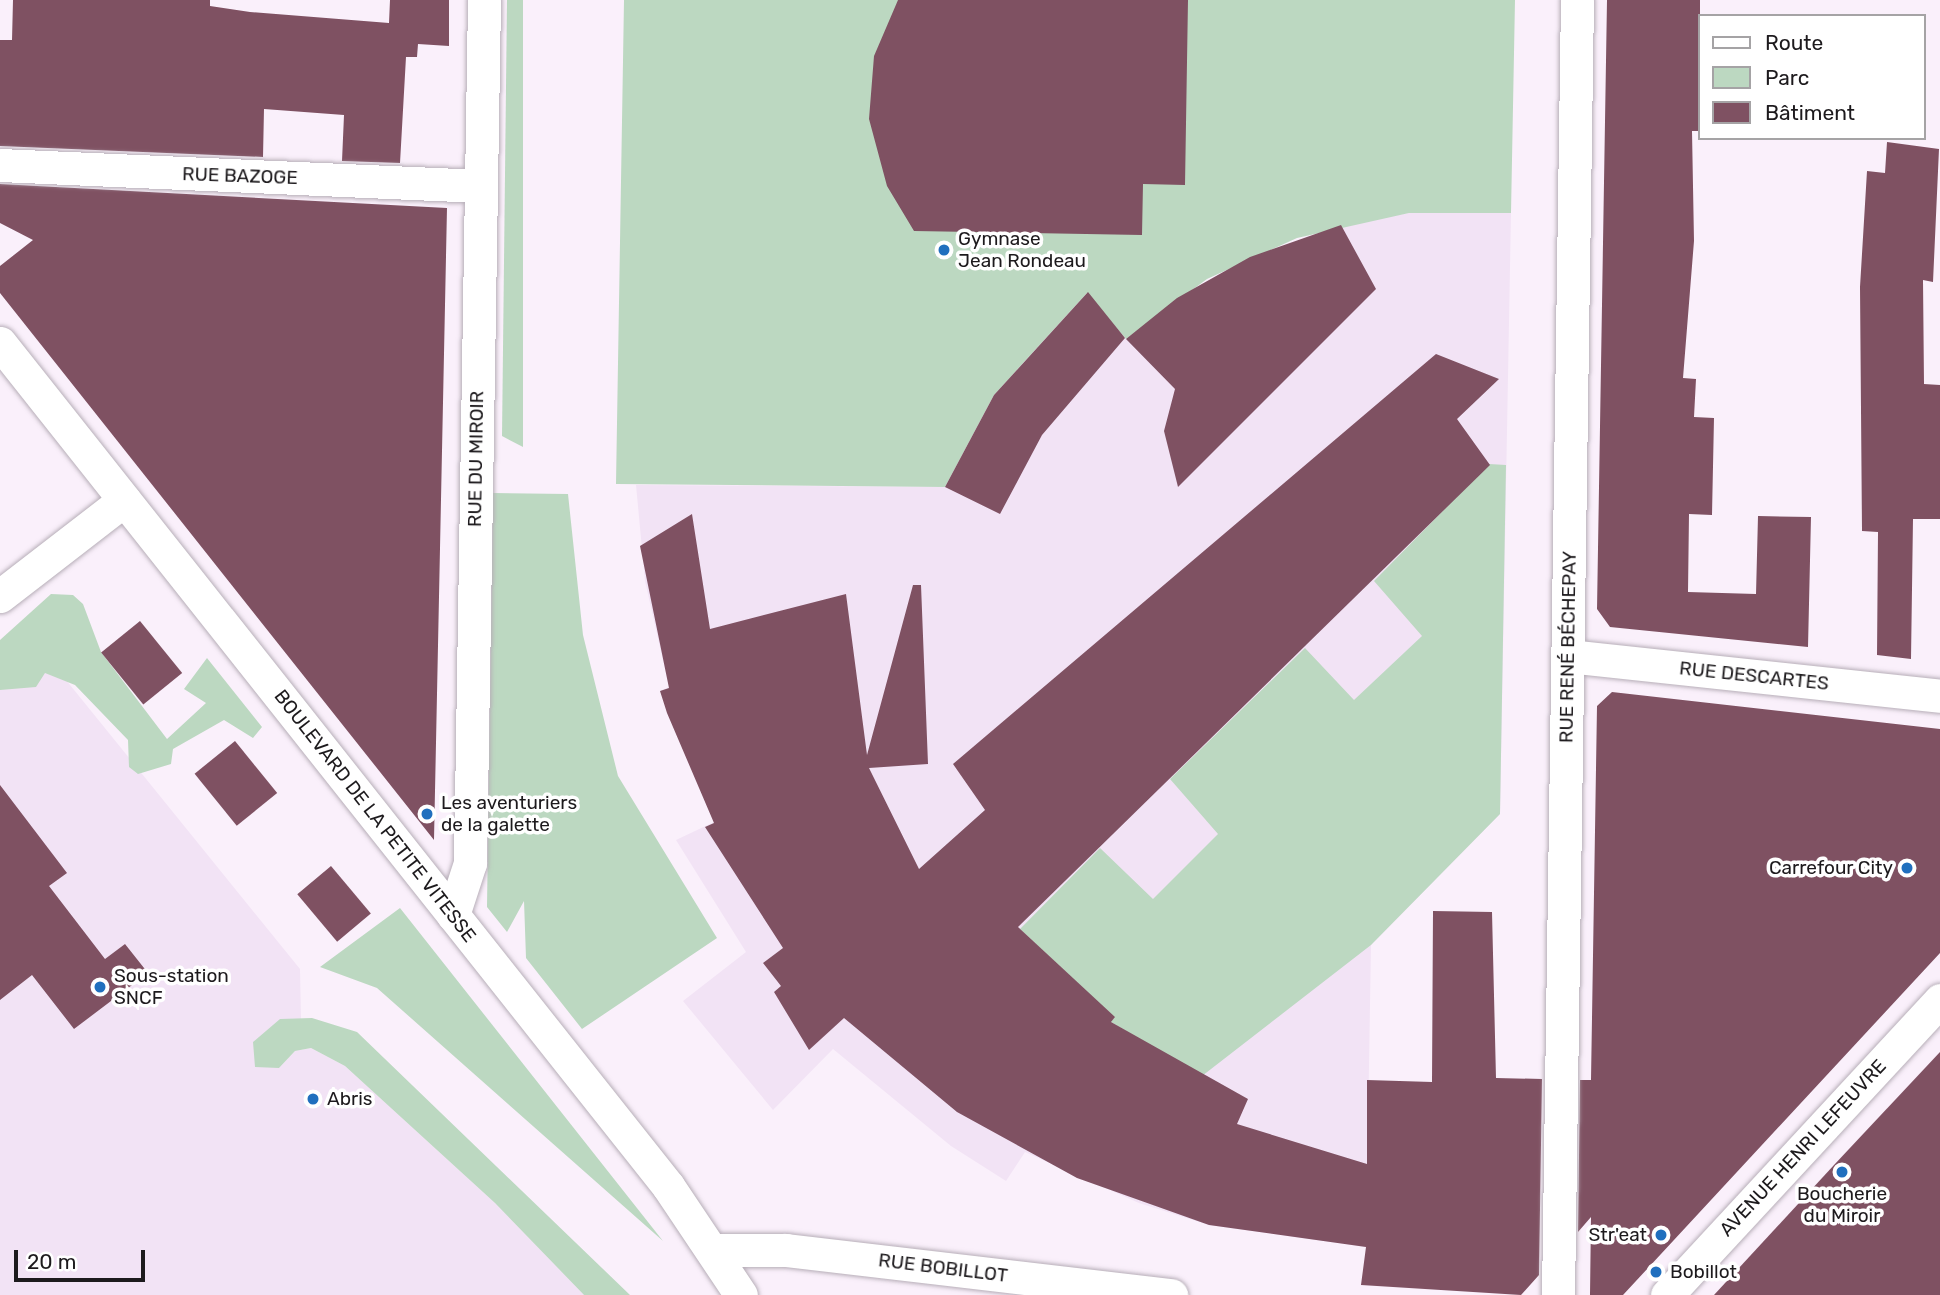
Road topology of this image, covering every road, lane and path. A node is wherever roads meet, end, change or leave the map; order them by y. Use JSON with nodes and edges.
{"nodes":[{"id":1,"x":484,"y":0,"type":"edge"},
{"id":2,"x":1577,"y":0,"type":"edge"},
{"id":3,"x":0,"y":165,"type":"edge"},
{"id":4,"x":481,"y":186,"type":"junction"},
{"id":5,"x":0,"y":344,"type":"edge"},
{"id":6,"x":124,"y":500,"type":"junction"},
{"id":7,"x":0,"y":596,"type":"edge"},
{"id":8,"x":1568,"y":656,"type":"junction"},
{"id":9,"x":1940,"y":696,"type":"edge"},
{"id":10,"x":453,"y":915,"type":"junction"},
{"id":11,"x":1940,"y":1000,"type":"edge"},
{"id":12,"x":713,"y":1250,"type":"junction"},
{"id":13,"x":741,"y":1295,"type":"edge"},
{"id":14,"x":1171,"y":1295,"type":"edge"},
{"id":15,"x":1558,"y":1295,"type":"edge"},
{"id":16,"x":1667,"y":1295,"type":"edge"}],
"edges":[{"from":1,"to":4,"type":"street","name":"RUE DU MIROIR"},
{"from":2,"to":8,"type":"street","name":"RUE RENÉ BÉCHEPAY"},
{"from":3,"to":4,"type":"street","name":"RUE BAZOGE"},
{"from":4,"to":10,"type":"street","name":"RUE DU MIROIR"},
{"from":5,"to":6,"type":"street","name":"BOULEVARD DE LA PETITE VITESSE"},
{"from":6,"to":7,"type":"street"},
{"from":6,"to":10,"type":"street","name":"BOULEVARD DE LA PETITE VITESSE"},
{"from":8,"to":9,"type":"street","name":"RUE DESCARTES"},
{"from":8,"to":15,"type":"street","name":"RUE RENÉ BÉCHEPAY"},
{"from":10,"to":12,"type":"street","name":"BOULEVARD DE LA PETITE VITESSE"},
{"from":11,"to":16,"type":"street","name":"AVENUE HENRI LEFEUVRE"},
{"from":12,"to":13,"type":"street","name":"BOULEVARD DE LA PETITE VITESSE"},
{"from":12,"to":14,"type":"street","name":"RUE BOBILLOT"}]}
